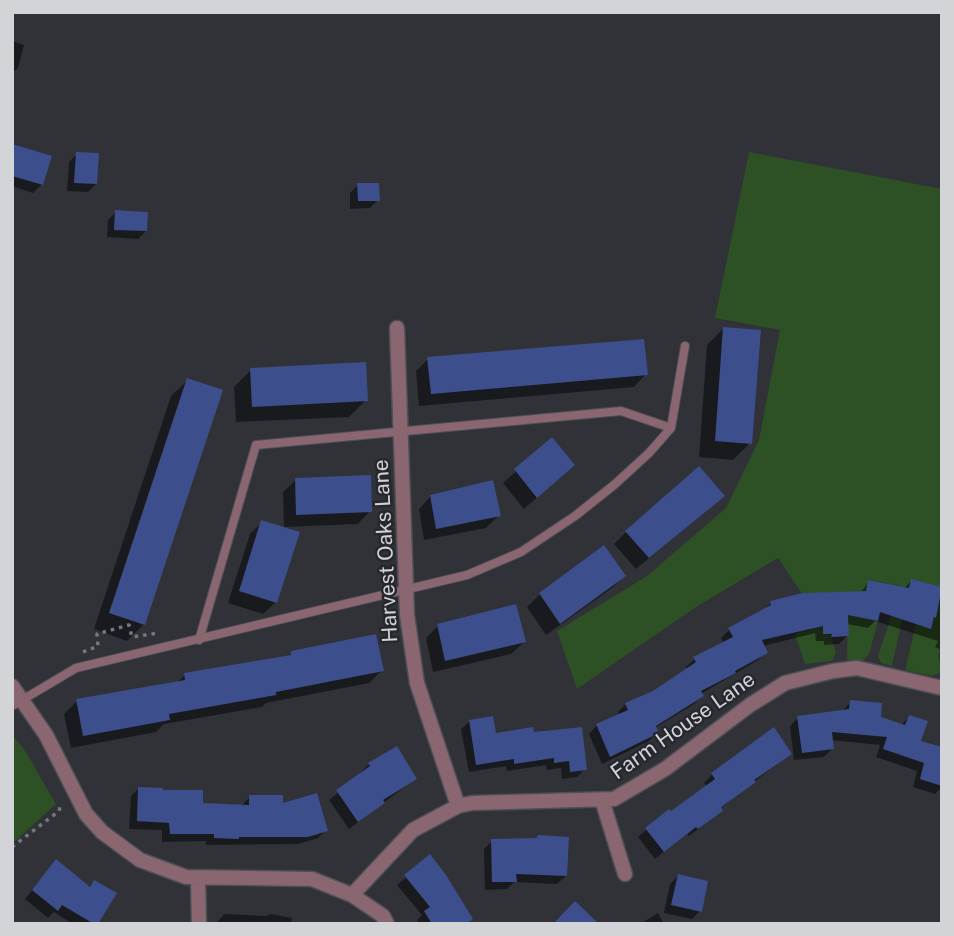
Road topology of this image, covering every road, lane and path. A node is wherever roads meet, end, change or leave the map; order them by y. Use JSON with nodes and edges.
{"nodes":[{"id":1,"x":397,"y":328,"type":"dead end"},
{"id":2,"x":685,"y":346,"type":"dead end"},
{"id":3,"x":671,"y":428,"type":"junction"},
{"id":4,"x":401,"y":432,"type":"junction"},
{"id":5,"x":405,"y":589,"type":"junction"},
{"id":6,"x":159,"y":633,"type":"dead end"},
{"id":7,"x":200,"y":640,"type":"junction"},
{"id":8,"x":72,"y":656,"type":"dead end"},
{"id":9,"x":12,"y":686,"type":"edge"},
{"id":10,"x":942,"y":688,"type":"edge"},
{"id":11,"x":17,"y":703,"type":"edge"},
{"id":12,"x":602,"y":800,"type":"junction"},
{"id":13,"x":458,"y":806,"type":"junction"},
{"id":14,"x":60,"y":807,"type":"dead end"},
{"id":15,"x":12,"y":847,"type":"edge"},
{"id":16,"x":625,"y":874,"type":"dead end"},
{"id":17,"x":198,"y":878,"type":"junction"},
{"id":18,"x":352,"y":895,"type":"junction"},
{"id":19,"x":199,"y":924,"type":"edge"},
{"id":20,"x":387,"y":924,"type":"edge"}],
"edges":[{"from":1,"to":4,"type":"street","name":"Harvest Oaks Lane"},
{"from":2,"to":3,"type":"lane"},
{"from":3,"to":4,"type":"lane"},
{"from":3,"to":5,"type":"lane"},
{"from":4,"to":5,"type":"street","name":"Harvest Oaks Lane"},
{"from":4,"to":7,"type":"lane"},
{"from":5,"to":7,"type":"lane"},
{"from":5,"to":13,"type":"street","name":"Harvest Oaks Lane"},
{"from":6,"to":8,"type":"path"},
{"from":7,"to":11,"type":"lane"},
{"from":9,"to":11,"type":"street"},
{"from":10,"to":12,"type":"street","name":"Farm House Lane"},
{"from":11,"to":17,"type":"street"},
{"from":12,"to":13,"type":"street","name":"Farm House Lane"},
{"from":12,"to":16,"type":"street"},
{"from":13,"to":18,"type":"street","name":"Farm House Lane"},
{"from":14,"to":15,"type":"path"},
{"from":17,"to":18,"type":"street"},
{"from":17,"to":19,"type":"street"},
{"from":18,"to":20,"type":"street"}]}
